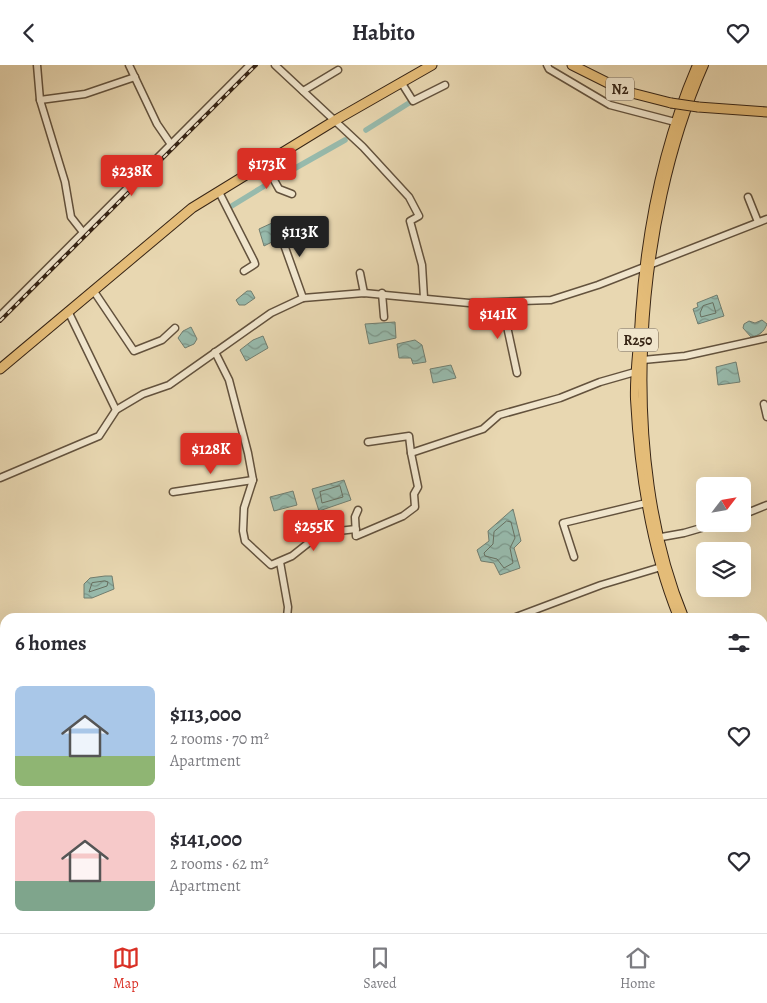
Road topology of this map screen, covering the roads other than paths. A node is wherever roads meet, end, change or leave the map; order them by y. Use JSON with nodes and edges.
{"nodes":[{"id":1,"x":37,"y":65,"type":"edge"},
{"id":2,"x":129,"y":65,"type":"edge"},
{"id":3,"x":250,"y":65,"type":"edge"},
{"id":4,"x":274,"y":65,"type":"edge"},
{"id":5,"x":432,"y":65,"type":"edge"},
{"id":6,"x":546,"y":65,"type":"edge"},
{"id":7,"x":572,"y":65,"type":"edge"},
{"id":8,"x":697,"y":65,"type":"edge"},
{"id":9,"x":704,"y":65,"type":"edge"},
{"id":10,"x":338,"y":70,"type":"dead end"},
{"id":11,"x":135,"y":77,"type":"junction"},
{"id":12,"x":401,"y":82,"type":"junction"},
{"id":13,"x":444,"y":85,"type":"dead end"},
{"id":14,"x":303,"y":91,"type":"junction"},
{"id":15,"x":40,"y":100,"type":"junction"},
{"id":16,"x":767,"y":111,"type":"edge"},
{"id":17,"x":334,"y":121,"type":"junction"},
{"id":18,"x":675,"y":122,"type":"junction"},
{"id":19,"x":170,"y":143,"type":"junction"},
{"id":20,"x":265,"y":163,"type":"junction"},
{"id":21,"x":219,"y":192,"type":"junction"},
{"id":22,"x":292,"y":194,"type":"dead end"},
{"id":23,"x":748,"y":197,"type":"dead end"},
{"id":24,"x":767,"y":219,"type":"edge"},
{"id":25,"x":758,"y":222,"type":"junction"},
{"id":26,"x":277,"y":225,"type":"dead end"},
{"id":27,"x":82,"y":231,"type":"junction"},
{"id":28,"x":652,"y":262,"type":"junction"},
{"id":29,"x":643,"y":267,"type":"junction"},
{"id":30,"x":244,"y":271,"type":"dead end"},
{"id":31,"x":360,"y":273,"type":"dead end"},
{"id":32,"x":93,"y":290,"type":"junction"},
{"id":33,"x":364,"y":293,"type":"junction"},
{"id":34,"x":382,"y":293,"type":"junction"},
{"id":35,"x":303,"y":297,"type":"junction"},
{"id":36,"x":424,"y":298,"type":"junction"},
{"id":37,"x":502,"y":303,"type":"junction"},
{"id":38,"x":3,"y":307,"type":"edge"},
{"id":39,"x":68,"y":311,"type":"junction"},
{"id":40,"x":0,"y":315,"type":"edge"},
{"id":41,"x":384,"y":317,"type":"dead end"},
{"id":42,"x":175,"y":328,"type":"dead end"},
{"id":43,"x":767,"y":338,"type":"edge"},
{"id":44,"x":215,"y":352,"type":"junction"},
{"id":45,"x":643,"y":360,"type":"junction"},
{"id":46,"x":0,"y":369,"type":"edge"},
{"id":47,"x":635,"y":372,"type":"junction"},
{"id":48,"x":517,"y":373,"type":"dead end"},
{"id":49,"x":764,"y":404,"type":"dead end"},
{"id":50,"x":116,"y":410,"type":"junction"},
{"id":51,"x":767,"y":417,"type":"edge"},
{"id":52,"x":368,"y":442,"type":"dead end"},
{"id":53,"x":411,"y":453,"type":"junction"},
{"id":54,"x":0,"y":478,"type":"edge"},
{"id":55,"x":253,"y":480,"type":"junction"},
{"id":56,"x":173,"y":493,"type":"dead end"},
{"id":57,"x":646,"y":503,"type":"junction"},
{"id":58,"x":767,"y":505,"type":"edge"},
{"id":59,"x":358,"y":509,"type":"dead end"},
{"id":60,"x":751,"y":511,"type":"edge"},
{"id":61,"x":356,"y":529,"type":"junction"},
{"id":62,"x":696,"y":530,"type":"edge"},
{"id":63,"x":655,"y":538,"type":"junction"},
{"id":64,"x":574,"y":557,"type":"dead end"},
{"id":65,"x":280,"y":562,"type":"junction"},
{"id":66,"x":661,"y":567,"type":"junction"},
{"id":67,"x":287,"y":613,"type":"edge"},
{"id":68,"x":527,"y":613,"type":"edge"},
{"id":69,"x":677,"y":613,"type":"edge"},
{"id":70,"x":683,"y":613,"type":"edge"}],
"edges":[{"from":1,"to":15,"type":"street"},
{"from":2,"to":11,"type":"street"},
{"from":3,"to":19,"type":"street"},
{"from":4,"to":14,"type":"street"},
{"from":5,"to":12,"type":"highway"},
{"from":6,"to":18,"type":"street"},
{"from":7,"to":16,"type":"highway","number":"N2","bridge":true},
{"from":8,"to":18,"type":"main road","number":"R250"},
{"from":9,"to":28,"type":"main road","number":"R250"},
{"from":10,"to":14,"type":"street"},
{"from":11,"to":15,"type":"street"},
{"from":11,"to":19,"type":"street"},
{"from":12,"to":13,"type":"street"},
{"from":12,"to":17,"type":"highway"},
{"from":14,"to":17,"type":"street"},
{"from":15,"to":27,"type":"street"},
{"from":17,"to":20,"type":"highway"},
{"from":17,"to":36,"type":"street"},
{"from":18,"to":29,"type":"main road","number":"R250"},
{"from":19,"to":27,"type":"street"},
{"from":20,"to":21,"type":"highway"},
{"from":20,"to":22,"type":"street"},
{"from":21,"to":30,"type":"street"},
{"from":21,"to":32,"type":"highway"},
{"from":23,"to":25,"type":"street"},
{"from":24,"to":25,"type":"street"},
{"from":25,"to":28,"type":"street"},
{"from":26,"to":35,"type":"street"},
{"from":27,"to":38,"type":"street"},
{"from":28,"to":29,"type":"street"},
{"from":28,"to":45,"type":"main road","number":"R250"},
{"from":29,"to":37,"type":"street"},
{"from":29,"to":47,"type":"main road","number":"R250"},
{"from":31,"to":33,"type":"street"},
{"from":32,"to":39,"type":"highway"},
{"from":32,"to":42,"type":"street"},
{"from":33,"to":34,"type":"street"},
{"from":33,"to":35,"type":"street"},
{"from":34,"to":36,"type":"street"},
{"from":34,"to":41,"type":"street"},
{"from":35,"to":44,"type":"street"},
{"from":36,"to":37,"type":"street"},
{"from":37,"to":48,"type":"street"},
{"from":38,"to":40,"type":"street"},
{"from":39,"to":46,"type":"highway"},
{"from":39,"to":50,"type":"street"},
{"from":43,"to":45,"type":"street"},
{"from":44,"to":50,"type":"street"},
{"from":44,"to":55,"type":"street"},
{"from":45,"to":63,"type":"main road","number":"R250"},
{"from":47,"to":53,"type":"street"},
{"from":47,"to":57,"type":"main road","number":"R250"},
{"from":49,"to":51,"type":"street"},
{"from":50,"to":54,"type":"street"},
{"from":52,"to":53,"type":"street"},
{"from":53,"to":61,"type":"street"},
{"from":55,"to":56,"type":"street"},
{"from":55,"to":65,"type":"street"},
{"from":57,"to":63,"type":"main road","number":"R250"},
{"from":57,"to":64,"type":"street"},
{"from":58,"to":60,"type":"street"},
{"from":59,"to":61,"type":"street"},
{"from":61,"to":65,"type":"street"},
{"from":62,"to":63,"type":"street"},
{"from":63,"to":66,"type":"main road","number":"R250"},
{"from":63,"to":70,"type":"main road","number":"R250"},
{"from":65,"to":67,"type":"street"},
{"from":66,"to":68,"type":"street"},
{"from":66,"to":69,"type":"main road","number":"R250"}]}
